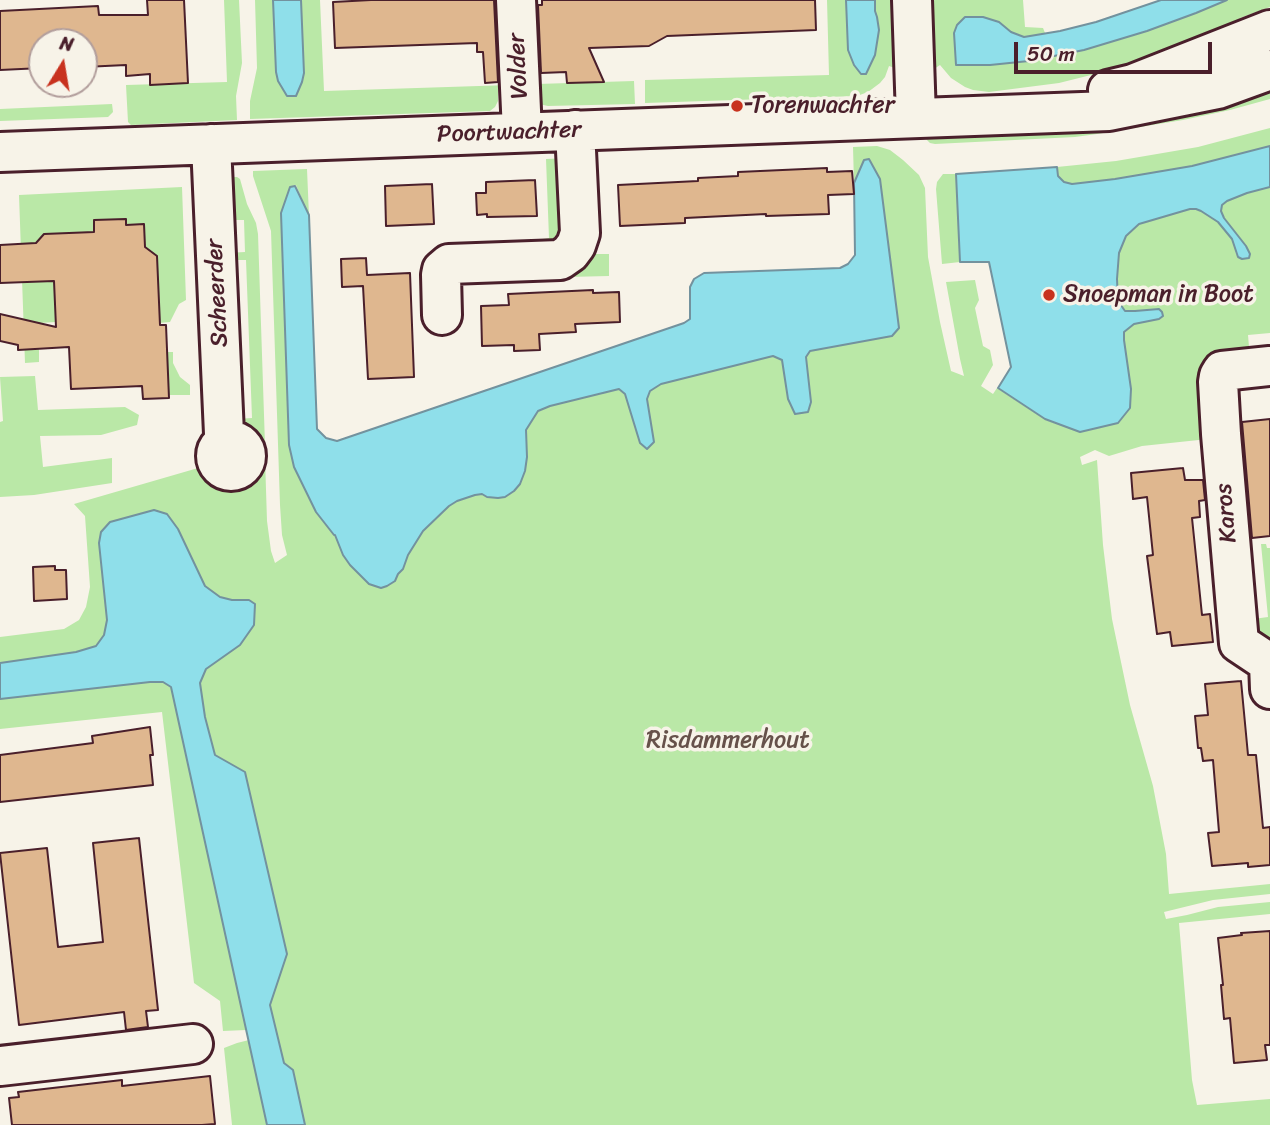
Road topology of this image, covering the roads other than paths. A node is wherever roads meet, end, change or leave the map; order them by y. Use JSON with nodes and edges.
{"nodes":[{"id":1,"x":516,"y":0,"type":"edge"},
{"id":2,"x":912,"y":0,"type":"edge"},
{"id":3,"x":1270,"y":30,"type":"edge"},
{"id":4,"x":1270,"y":70,"type":"edge"},
{"id":5,"x":1019,"y":116,"type":"junction"},
{"id":6,"x":916,"y":117,"type":"junction"},
{"id":7,"x":575,"y":130,"type":"junction"},
{"id":8,"x":522,"y":132,"type":"junction"},
{"id":9,"x":211,"y":144,"type":"junction"},
{"id":10,"x":0,"y":152,"type":"edge"},
{"id":11,"x":442,"y":316,"type":"dead end"},
{"id":12,"x":1270,"y":366,"type":"edge"},
{"id":13,"x":227,"y":442,"type":"dead end"},
{"id":14,"x":1270,"y":689,"type":"edge"},
{"id":15,"x":193,"y":1044,"type":"dead end"},
{"id":16,"x":0,"y":1066,"type":"edge"}],
"edges":[{"from":1,"to":8,"type":"street","name":"Volder"},
{"from":2,"to":6,"type":"street"},
{"from":3,"to":5,"type":"street","name":"Poortwachter"},
{"from":4,"to":5,"type":"street","name":"Poortwachter"},
{"from":5,"to":6,"type":"street","name":"Poortwachter"},
{"from":6,"to":7,"type":"street","name":"Poortwachter"},
{"from":7,"to":8,"type":"street","name":"Poortwachter"},
{"from":7,"to":11,"type":"street"},
{"from":8,"to":9,"type":"street","name":"Poortwachter"},
{"from":9,"to":10,"type":"street","name":"Poortwachter"},
{"from":9,"to":13,"type":"street","name":"Scheerder"},
{"from":12,"to":14,"type":"street","name":"Karos"},
{"from":15,"to":16,"type":"street"}]}
